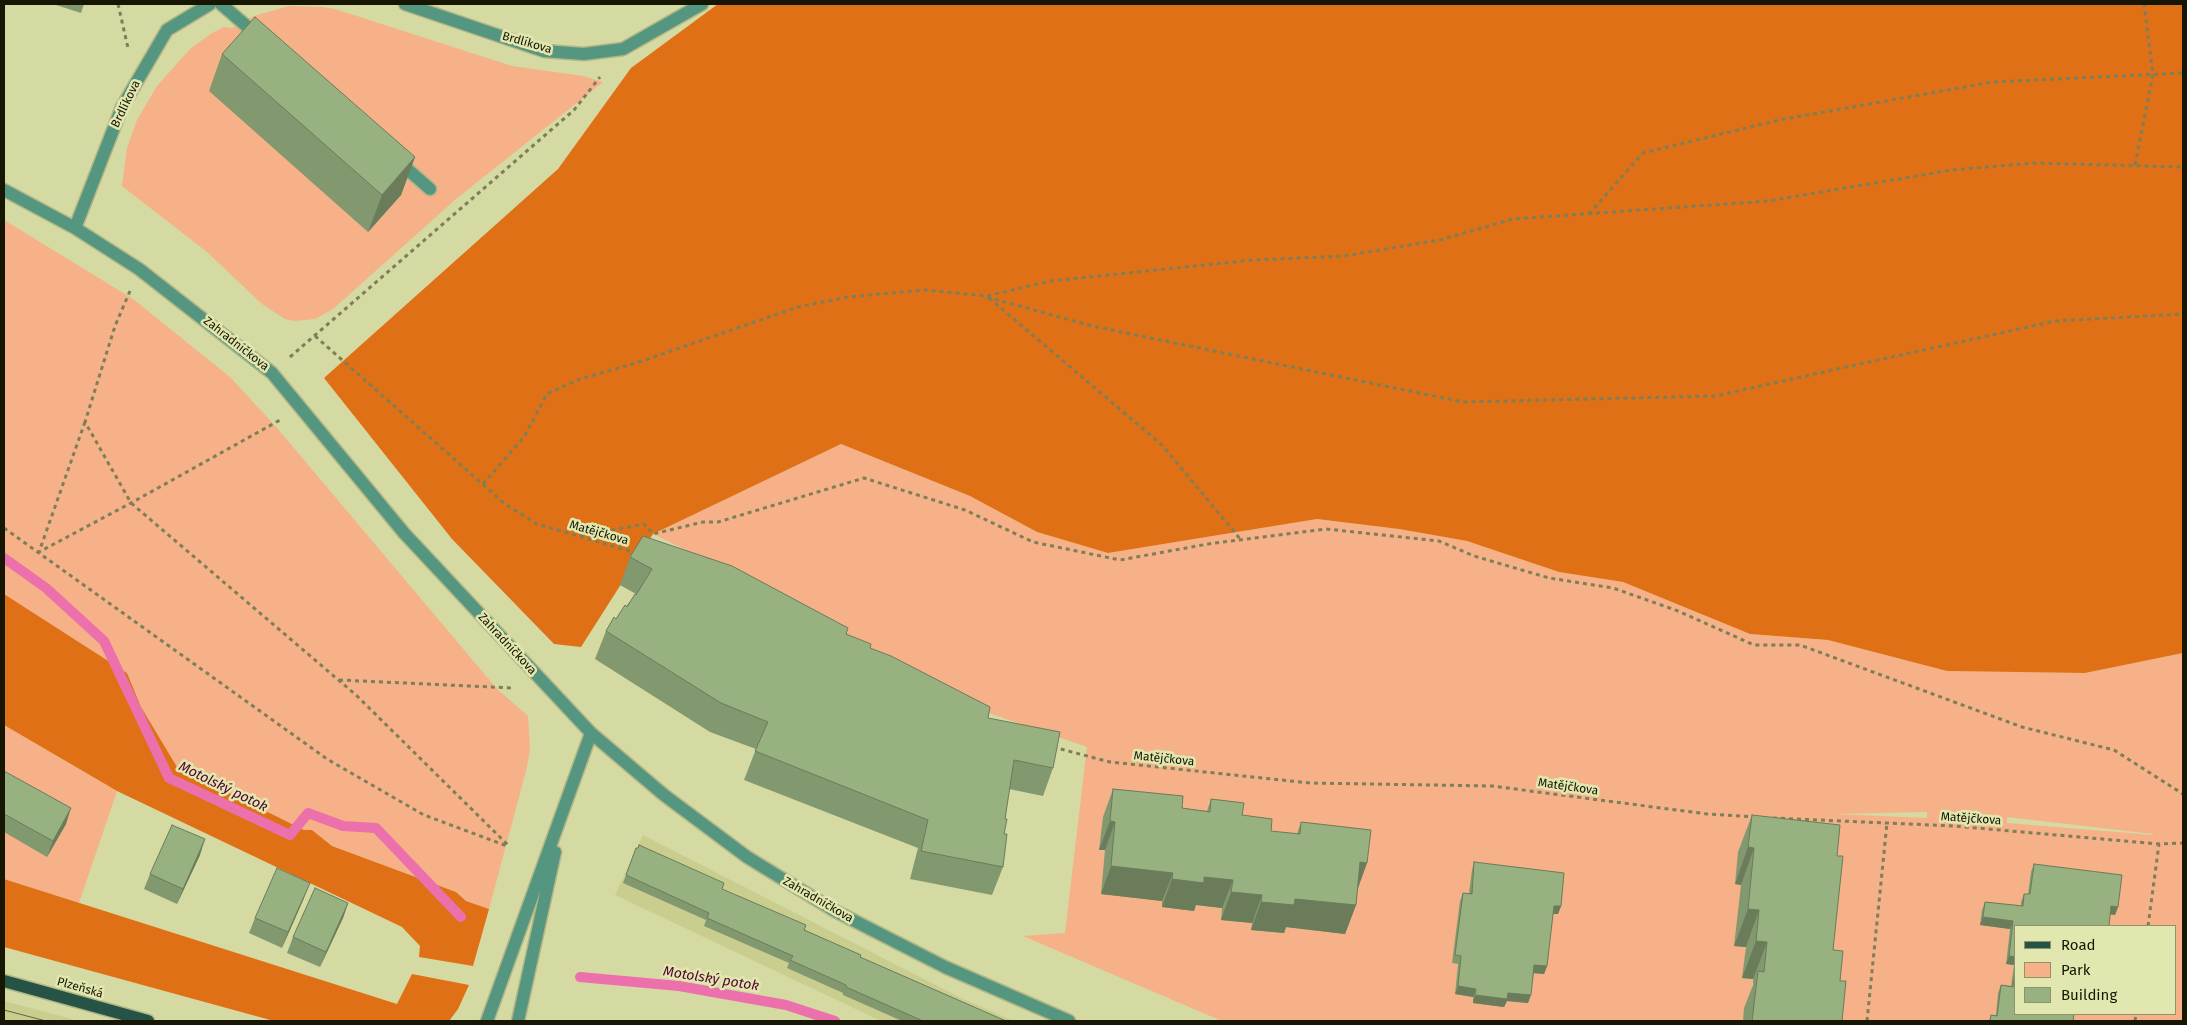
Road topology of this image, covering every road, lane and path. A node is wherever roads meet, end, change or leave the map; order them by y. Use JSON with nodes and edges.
{"nodes":[{"id":1,"x":118,"y":4,"type":"edge"},
{"id":2,"x":210,"y":4,"type":"edge"},
{"id":3,"x":221,"y":4,"type":"edge"},
{"id":4,"x":405,"y":4,"type":"edge"},
{"id":5,"x":702,"y":4,"type":"edge"},
{"id":6,"x":2144,"y":4,"type":"edge"},
{"id":7,"x":266,"y":44,"type":"edge"},
{"id":8,"x":623,"y":49,"type":"junction"},
{"id":9,"x":2183,"y":73,"type":"edge"},
{"id":10,"x":2153,"y":74,"type":"junction"},
{"id":11,"x":136,"y":83,"type":"junction"},
{"id":12,"x":385,"y":150,"type":"edge"},
{"id":13,"x":2135,"y":165,"type":"junction"},
{"id":14,"x":2183,"y":167,"type":"edge"},
{"id":15,"x":430,"y":189,"type":"dead end"},
{"id":16,"x":4,"y":190,"type":"edge"},
{"id":17,"x":1588,"y":214,"type":"junction"},
{"id":18,"x":74,"y":228,"type":"junction"},
{"id":19,"x":139,"y":269,"type":"junction"},
{"id":20,"x":986,"y":296,"type":"junction"},
{"id":21,"x":2183,"y":314,"type":"edge"},
{"id":22,"x":315,"y":336,"type":"junction"},
{"id":23,"x":272,"y":373,"type":"junction"},
{"id":24,"x":301,"y":408,"type":"junction"},
{"id":25,"x":85,"y":422,"type":"junction"},
{"id":26,"x":483,"y":484,"type":"junction"},
{"id":27,"x":131,"y":503,"type":"junction"},
{"id":28,"x":4,"y":528,"type":"edge"},
{"id":29,"x":579,"y":536,"type":"junction"},
{"id":30,"x":1242,"y":540,"type":"junction"},
{"id":31,"x":39,"y":552,"type":"junction"},
{"id":32,"x":643,"y":554,"type":"edge"},
{"id":33,"x":339,"y":680,"type":"junction"},
{"id":34,"x":513,"y":688,"type":"dead end"},
{"id":35,"x":592,"y":734,"type":"junction"},
{"id":36,"x":1046,"y":746,"type":"edge"},
{"id":37,"x":2183,"y":794,"type":"edge"},
{"id":38,"x":565,"y":806,"type":"junction"},
{"id":39,"x":1755,"y":817,"type":"edge"},
{"id":40,"x":1764,"y":817,"type":"edge"},
{"id":41,"x":1887,"y":823,"type":"junction"},
{"id":42,"x":2183,"y":843,"type":"edge"},
{"id":43,"x":2159,"y":844,"type":"junction"},
{"id":44,"x":2148,"y":925,"type":"edge"},
{"id":45,"x":4,"y":980,"type":"edge"},
{"id":46,"x":488,"y":1016,"type":"edge"},
{"id":47,"x":519,"y":1020,"type":"edge"},
{"id":48,"x":148,"y":1021,"type":"edge"},
{"id":49,"x":480,"y":1021,"type":"edge"},
{"id":50,"x":1069,"y":1021,"type":"edge"},
{"id":51,"x":1867,"y":1021,"type":"edge"}],
"edges":[{"from":1,"to":11,"type":"path"},
{"from":2,"to":11,"type":"street","name":"Brdlíkova"},
{"from":3,"to":7,"type":"street"},
{"from":4,"to":8,"type":"street","name":"Brdlíkova"},
{"from":5,"to":8,"type":"street","name":"Brdlíkova"},
{"from":6,"to":10,"type":"path"},
{"from":8,"to":22,"type":"path"},
{"from":9,"to":10,"type":"path"},
{"from":10,"to":13,"type":"path"},
{"from":10,"to":17,"type":"path"},
{"from":11,"to":18,"type":"street","name":"Brdlíkova"},
{"from":12,"to":15,"type":"street"},
{"from":13,"to":14,"type":"path"},
{"from":13,"to":17,"type":"path"},
{"from":16,"to":18,"type":"street","name":"Zahradníčkova"},
{"from":17,"to":20,"type":"path"},
{"from":18,"to":19,"type":"street","name":"Zahradníčkova"},
{"from":19,"to":23,"type":"street","name":"Zahradníčkova"},
{"from":19,"to":25,"type":"path"},
{"from":20,"to":21,"type":"path"},
{"from":20,"to":26,"type":"path"},
{"from":20,"to":30,"type":"path"},
{"from":22,"to":23,"type":"path"},
{"from":22,"to":26,"type":"path","name":"Matějčkova"},
{"from":23,"to":24,"type":"street","name":"Zahradníčkova"},
{"from":24,"to":27,"type":"path"},
{"from":24,"to":35,"type":"street","name":"Zahradníčkova"},
{"from":25,"to":27,"type":"path"},
{"from":25,"to":31,"type":"path"},
{"from":26,"to":29,"type":"path","name":"Matějčkova"},
{"from":27,"to":31,"type":"path"},
{"from":27,"to":33,"type":"path"},
{"from":28,"to":31,"type":"path"},
{"from":29,"to":30,"type":"path"},
{"from":29,"to":32,"type":"path","name":"Matějčkova"},
{"from":30,"to":37,"type":"path"},
{"from":31,"to":33,"type":"path"},
{"from":33,"to":34,"type":"path"},
{"from":35,"to":38,"type":"street"},
{"from":35,"to":50,"type":"street","name":"Zahradníčkova"},
{"from":36,"to":39,"type":"path","name":"Matějčkova"},
{"from":38,"to":46,"type":"street"},
{"from":38,"to":47,"type":"street"},
{"from":40,"to":41,"type":"path","name":"Matějčkova"},
{"from":41,"to":43,"type":"path","name":"Matějčkova"},
{"from":41,"to":51,"type":"path"},
{"from":42,"to":43,"type":"path","name":"Matějčkova"},
{"from":43,"to":44,"type":"path"},
{"from":45,"to":48,"type":"main road","name":"Plzeňská"},
{"from":46,"to":49,"type":"street"}]}
